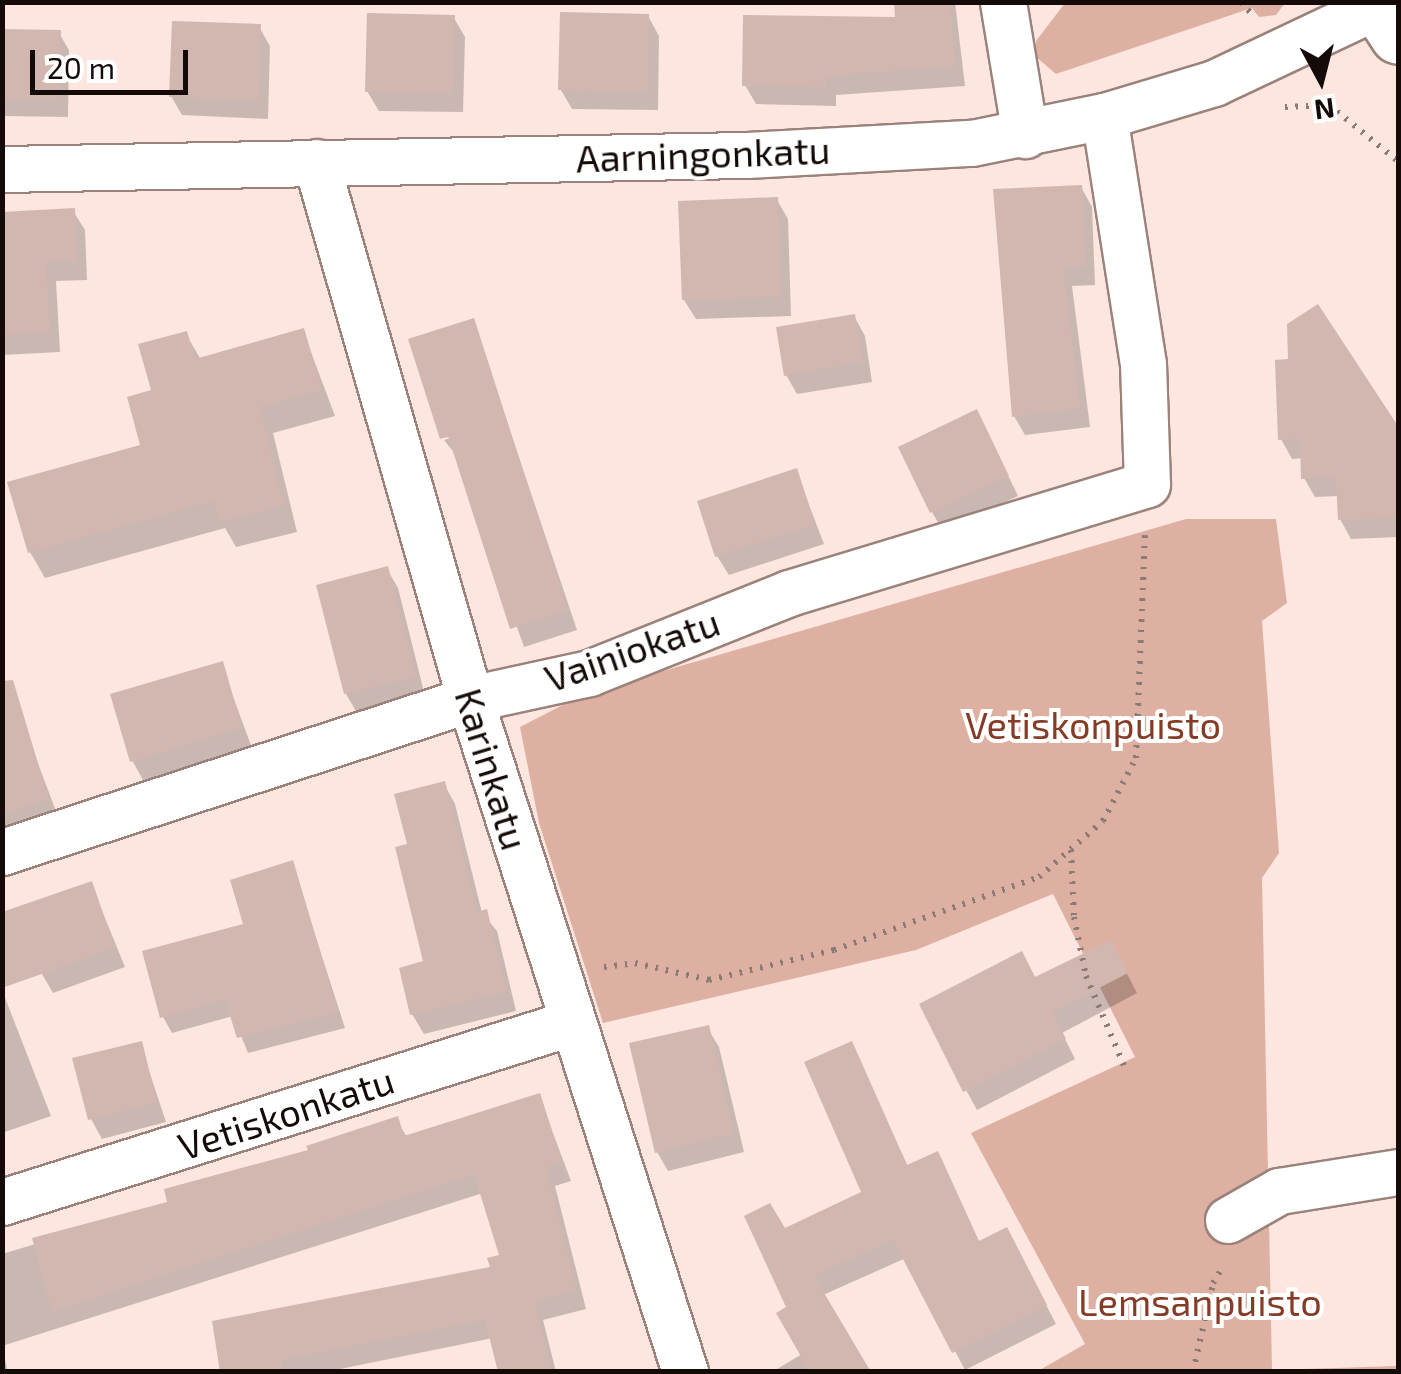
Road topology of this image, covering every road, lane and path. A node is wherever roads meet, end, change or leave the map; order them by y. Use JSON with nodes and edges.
{"nodes":[{"id":1,"x":1002,"y":2,"type":"edge"},
{"id":2,"x":1384,"y":15,"type":"edge"},
{"id":3,"x":1274,"y":111,"type":"dead end"},
{"id":4,"x":1104,"y":116,"type":"junction"},
{"id":5,"x":1025,"y":135,"type":"junction"},
{"id":6,"x":1398,"y":160,"type":"edge"},
{"id":7,"x":316,"y":162,"type":"junction"},
{"id":8,"x":2,"y":169,"type":"edge"},
{"id":9,"x":1147,"y":484,"type":"junction"},
{"id":10,"x":470,"y":699,"type":"junction"},
{"id":11,"x":1071,"y":849,"type":"junction"},
{"id":12,"x":2,"y":852,"type":"edge"},
{"id":13,"x":555,"y":974,"type":"junction"},
{"id":14,"x":570,"y":1023,"type":"junction"},
{"id":15,"x":1126,"y":1068,"type":"dead end"},
{"id":16,"x":1398,"y":1172,"type":"edge"},
{"id":17,"x":2,"y":1202,"type":"edge"},
{"id":18,"x":1228,"y":1220,"type":"joint"},
{"id":19,"x":686,"y":1372,"type":"edge"},
{"id":20,"x":1194,"y":1372,"type":"edge"}],
"edges":[{"from":1,"to":5,"type":"street"},
{"from":2,"to":4,"type":"street","name":"Aarningonkatu"},
{"from":3,"to":6,"type":"path"},
{"from":4,"to":5,"type":"street","name":"Aarningonkatu"},
{"from":4,"to":9,"type":"street"},
{"from":5,"to":7,"type":"street","name":"Aarningonkatu"},
{"from":7,"to":8,"type":"street","name":"Aarningonkatu"},
{"from":7,"to":10,"type":"street","name":"Karinkatu"},
{"from":9,"to":10,"type":"street","name":"Vainiokatu"},
{"from":9,"to":11,"type":"path"},
{"from":10,"to":12,"type":"street","name":"Vainiokatu"},
{"from":10,"to":13,"type":"street","name":"Karinkatu"},
{"from":11,"to":13,"type":"path"},
{"from":11,"to":15,"type":"path"},
{"from":13,"to":14,"type":"street","name":"Karinkatu"},
{"from":14,"to":17,"type":"street","name":"Vetiskonkatu"},
{"from":14,"to":19,"type":"street","name":"Karinkatu"},
{"from":16,"to":18,"type":"street"},
{"from":18,"to":20,"type":"path"}]}
